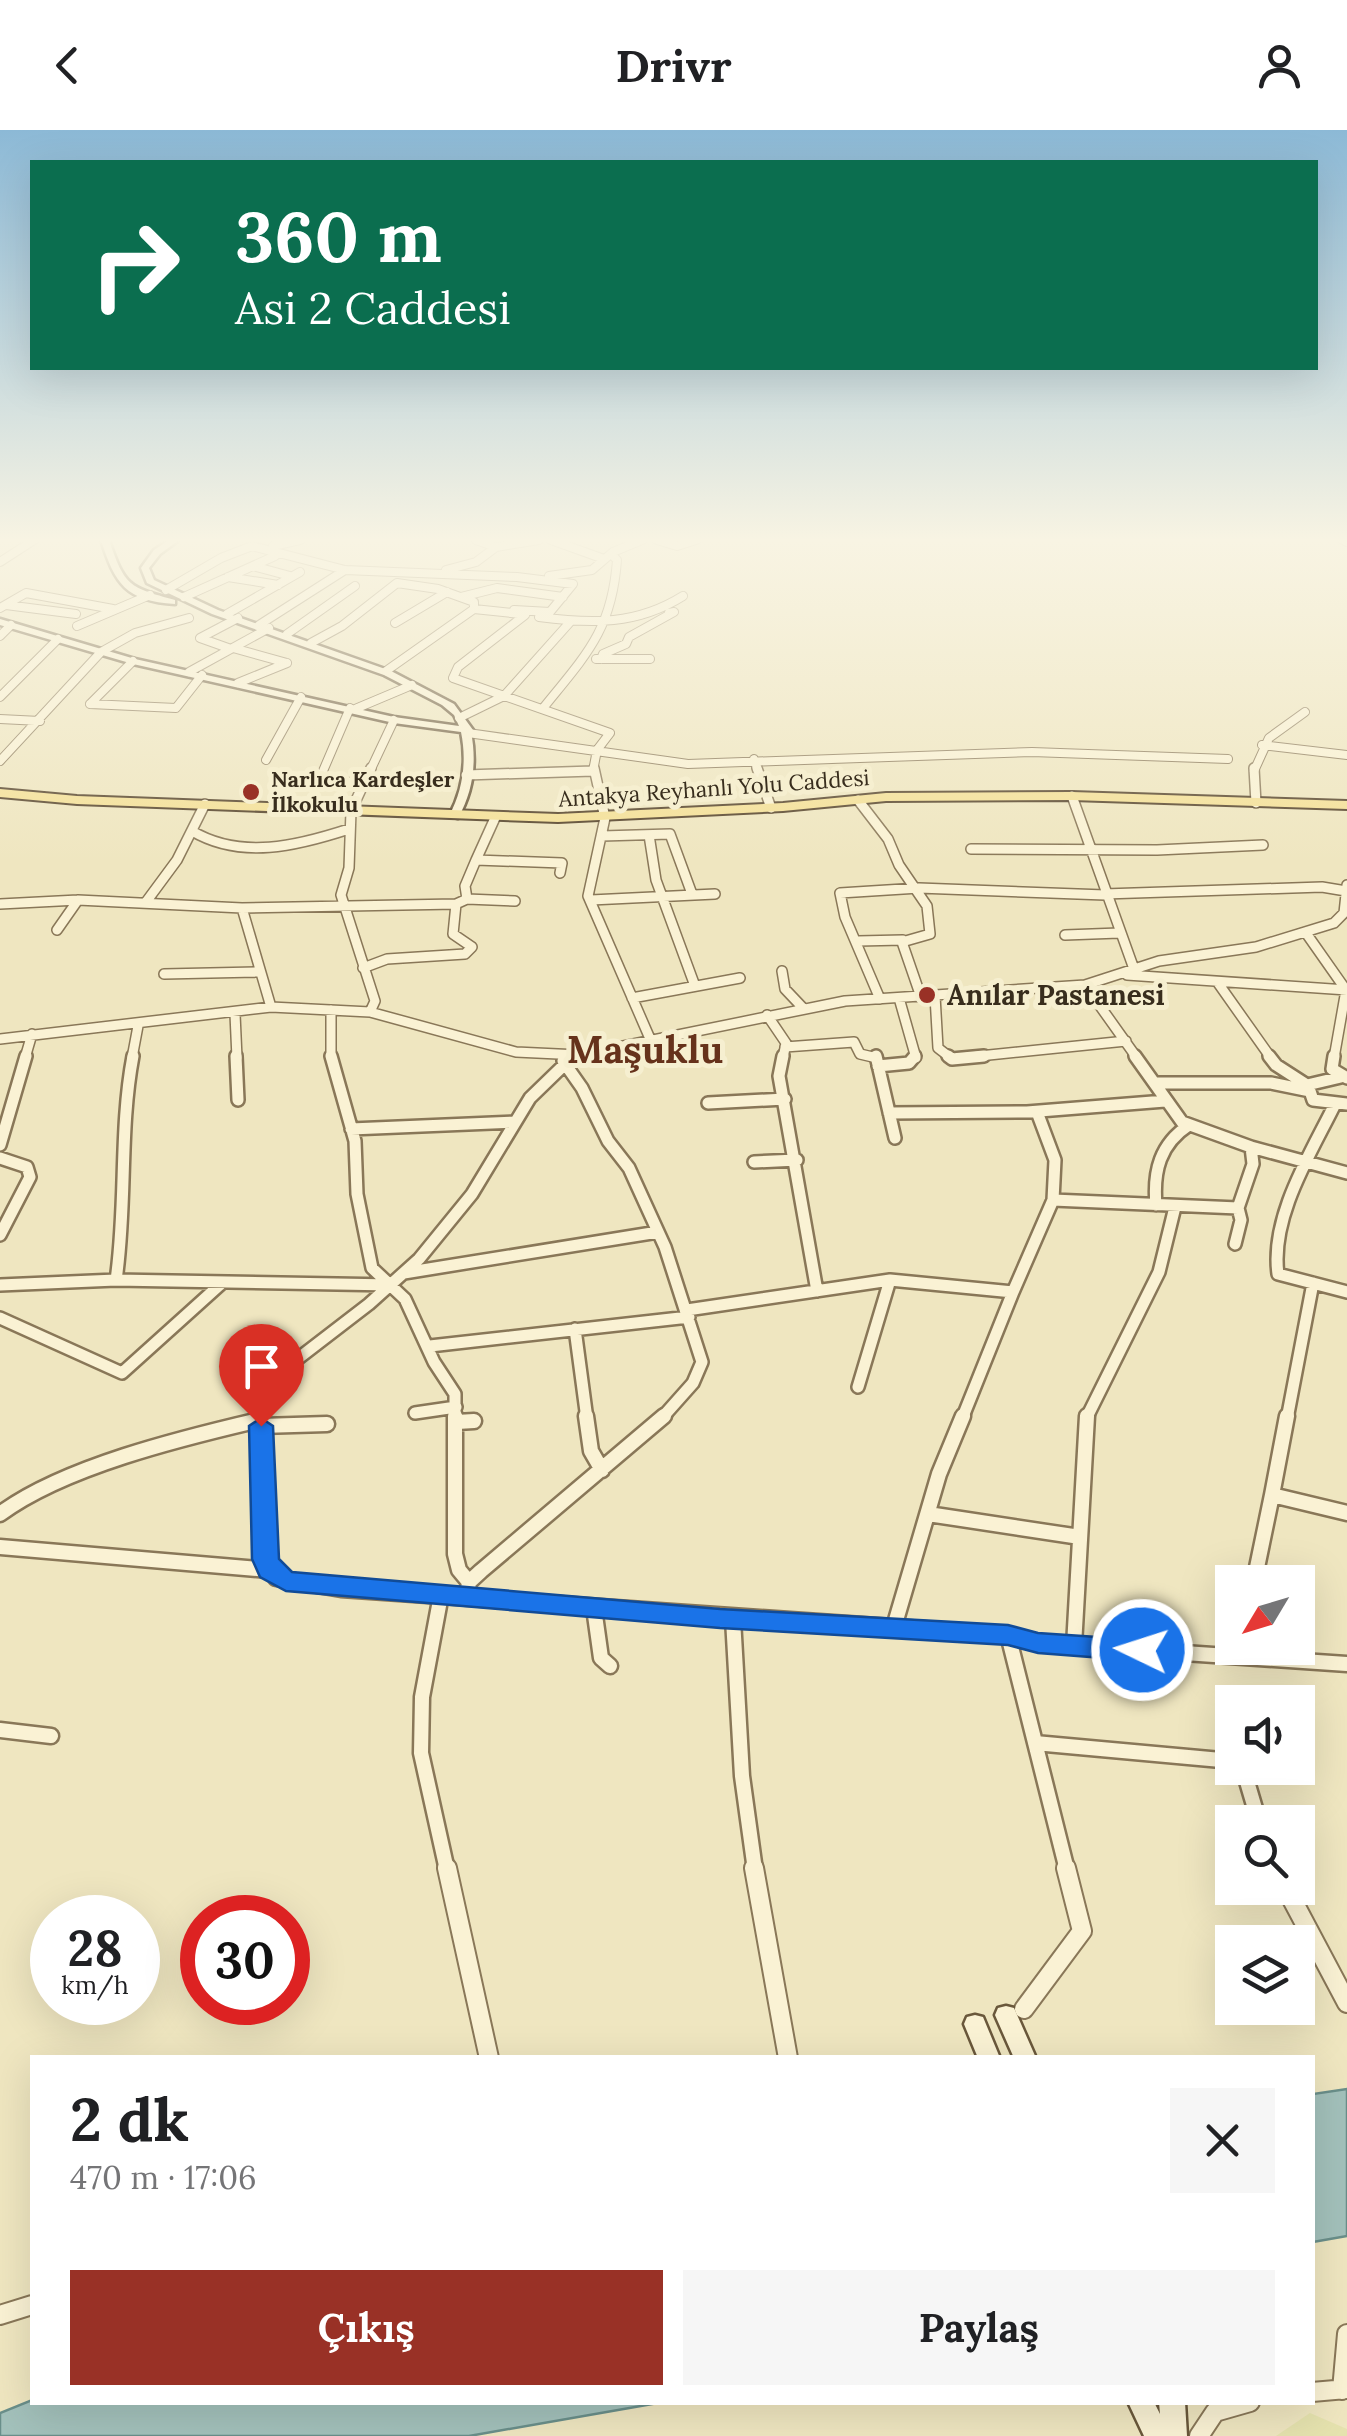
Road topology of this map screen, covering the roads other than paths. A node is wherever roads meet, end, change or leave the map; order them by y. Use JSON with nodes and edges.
{"nodes":[{"id":1,"x":49,"y":648,"type":"edge"},
{"id":2,"x":86,"y":648,"type":"edge"},
{"id":3,"x":109,"y":648,"type":"edge"},
{"id":4,"x":232,"y":648,"type":"joint"},
{"id":5,"x":323,"y":648,"type":"edge"},
{"id":6,"x":419,"y":648,"type":"edge"},
{"id":7,"x":482,"y":648,"type":"edge"},
{"id":8,"x":547,"y":648,"type":"edge"},
{"id":9,"x":592,"y":648,"type":"edge"},
{"id":10,"x":617,"y":648,"type":"edge"},
{"id":11,"x":101,"y":652,"type":"junction"},
{"id":12,"x":601,"y":659,"type":"junction"},
{"id":13,"x":650,"y":660,"type":"dead end"},
{"id":14,"x":134,"y":661,"type":"junction"},
{"id":15,"x":582,"y":661,"type":"junction"},
{"id":16,"x":386,"y":671,"type":"junction"},
{"id":17,"x":189,"y":672,"type":"junction"},
{"id":18,"x":202,"y":675,"type":"junction"},
{"id":19,"x":238,"y":683,"type":"junction"},
{"id":20,"x":412,"y":685,"type":"junction"},
{"id":21,"x":0,"y":696,"type":"edge"},
{"id":22,"x":504,"y":696,"type":"junction"},
{"id":23,"x":301,"y":697,"type":"junction"},
{"id":24,"x":544,"y":707,"type":"junction"},
{"id":25,"x":352,"y":709,"type":"junction"},
{"id":26,"x":1305,"y":712,"type":"dead end"},
{"id":27,"x":0,"y":718,"type":"edge"},
{"id":28,"x":459,"y":718,"type":"junction"},
{"id":29,"x":394,"y":720,"type":"junction"},
{"id":30,"x":40,"y":721,"type":"junction"},
{"id":31,"x":468,"y":732,"type":"junction"},
{"id":32,"x":1262,"y":745,"type":"junction"},
{"id":33,"x":597,"y":750,"type":"junction"},
{"id":34,"x":1347,"y":755,"type":"edge"},
{"id":35,"x":754,"y":759,"type":"junction"},
{"id":36,"x":1228,"y":759,"type":"dead end"},
{"id":37,"x":266,"y":760,"type":"dead end"},
{"id":38,"x":0,"y":761,"type":"edge"},
{"id":39,"x":593,"y":772,"type":"junction"},
{"id":40,"x":466,"y":775,"type":"junction"},
{"id":41,"x":364,"y":782,"type":"junction"},
{"id":42,"x":0,"y":792,"type":"edge"},
{"id":43,"x":1072,"y":796,"type":"junction"},
{"id":44,"x":858,"y":800,"type":"junction"},
{"id":45,"x":1256,"y":803,"type":"junction"},
{"id":46,"x":205,"y":804,"type":"junction"},
{"id":47,"x":1347,"y":805,"type":"edge"},
{"id":48,"x":771,"y":808,"type":"junction"},
{"id":49,"x":350,"y":811,"type":"junction"},
{"id":50,"x":454,"y":816,"type":"junction"},
{"id":51,"x":494,"y":818,"type":"junction"},
{"id":52,"x":605,"y":818,"type":"junction"},
{"id":53,"x":349,"y":829,"type":"junction"},
{"id":54,"x":192,"y":831,"type":"junction"},
{"id":55,"x":648,"y":835,"type":"junction"},
{"id":56,"x":602,"y":836,"type":"junction"},
{"id":57,"x":1262,"y":845,"type":"dead end"},
{"id":58,"x":972,"y":849,"type":"dead end"},
{"id":59,"x":1088,"y":850,"type":"junction"},
{"id":60,"x":476,"y":860,"type":"junction"},
{"id":61,"x":560,"y":873,"type":"dead end"},
{"id":62,"x":919,"y":888,"type":"junction"},
{"id":63,"x":1347,"y":888,"type":"edge"},
{"id":64,"x":692,"y":894,"type":"junction"},
{"id":65,"x":715,"y":894,"type":"dead end"},
{"id":66,"x":1104,"y":894,"type":"junction"},
{"id":67,"x":663,"y":897,"type":"junction"},
{"id":68,"x":467,"y":899,"type":"junction"},
{"id":69,"x":78,"y":900,"type":"junction"},
{"id":70,"x":592,"y":900,"type":"junction"},
{"id":71,"x":515,"y":901,"type":"dead end"},
{"id":72,"x":146,"y":902,"type":"junction"},
{"id":73,"x":0,"y":904,"type":"edge"},
{"id":74,"x":456,"y":904,"type":"junction"},
{"id":75,"x":342,"y":906,"type":"junction"},
{"id":76,"x":242,"y":908,"type":"junction"},
{"id":77,"x":58,"y":930,"type":"dead end"},
{"id":78,"x":1119,"y":933,"type":"junction"},
{"id":79,"x":1306,"y":933,"type":"junction"},
{"id":80,"x":1065,"y":934,"type":"dead end"},
{"id":81,"x":903,"y":940,"type":"junction"},
{"id":82,"x":858,"y":941,"type":"junction"},
{"id":83,"x":362,"y":968,"type":"junction"},
{"id":84,"x":1134,"y":969,"type":"junction"},
{"id":85,"x":782,"y":971,"type":"dead end"},
{"id":86,"x":258,"y":972,"type":"junction"},
{"id":87,"x":164,"y":974,"type":"dead end"},
{"id":88,"x":740,"y":978,"type":"dead end"},
{"id":89,"x":1116,"y":978,"type":"junction"},
{"id":90,"x":1218,"y":983,"type":"junction"},
{"id":91,"x":1085,"y":985,"type":"junction"},
{"id":92,"x":696,"y":986,"type":"junction"},
{"id":93,"x":1346,"y":990,"type":"edge"},
{"id":94,"x":934,"y":996,"type":"junction"},
{"id":95,"x":920,"y":997,"type":"junction"},
{"id":96,"x":632,"y":998,"type":"junction"},
{"id":97,"x":899,"y":998,"type":"junction"},
{"id":98,"x":880,"y":999,"type":"junction"},
{"id":99,"x":271,"y":1008,"type":"junction"},
{"id":100,"x":803,"y":1008,"type":"junction"},
{"id":101,"x":331,"y":1010,"type":"junction"},
{"id":102,"x":370,"y":1012,"type":"junction"},
{"id":103,"x":235,"y":1014,"type":"junction"},
{"id":104,"x":767,"y":1016,"type":"junction"},
{"id":105,"x":138,"y":1026,"type":"junction"},
{"id":106,"x":32,"y":1034,"type":"junction"},
{"id":107,"x":0,"y":1040,"type":"edge"},
{"id":108,"x":651,"y":1041,"type":"junction"},
{"id":109,"x":1126,"y":1042,"type":"junction"},
{"id":110,"x":785,"y":1047,"type":"junction"},
{"id":111,"x":563,"y":1061,"type":"junction"},
{"id":112,"x":878,"y":1066,"type":"junction"},
{"id":113,"x":1344,"y":1078,"type":"edge"},
{"id":114,"x":1156,"y":1083,"type":"junction"},
{"id":115,"x":1308,"y":1088,"type":"junction"},
{"id":116,"x":785,"y":1099,"type":"junction"},
{"id":117,"x":238,"y":1100,"type":"dead end"},
{"id":118,"x":1165,"y":1101,"type":"junction"},
{"id":119,"x":708,"y":1103,"type":"dead end"},
{"id":120,"x":1341,"y":1104,"type":"edge"},
{"id":121,"x":1037,"y":1112,"type":"junction"},
{"id":122,"x":890,"y":1113,"type":"junction"},
{"id":123,"x":514,"y":1122,"type":"junction"},
{"id":124,"x":1189,"y":1125,"type":"junction"},
{"id":125,"x":351,"y":1129,"type":"junction"},
{"id":126,"x":896,"y":1138,"type":"dead end"},
{"id":127,"x":0,"y":1146,"type":"edge"},
{"id":128,"x":1251,"y":1148,"type":"junction"},
{"id":129,"x":0,"y":1158,"type":"edge"},
{"id":130,"x":797,"y":1160,"type":"junction"},
{"id":131,"x":754,"y":1162,"type":"dead end"},
{"id":132,"x":1306,"y":1162,"type":"junction"},
{"id":133,"x":1347,"y":1173,"type":"edge"},
{"id":134,"x":1052,"y":1200,"type":"junction"},
{"id":135,"x":1156,"y":1205,"type":"junction"},
{"id":136,"x":1175,"y":1207,"type":"junction"},
{"id":137,"x":1238,"y":1208,"type":"junction"},
{"id":138,"x":1,"y":1229,"type":"edge"},
{"id":139,"x":658,"y":1232,"type":"junction"},
{"id":140,"x":1236,"y":1244,"type":"dead end"},
{"id":141,"x":404,"y":1273,"type":"junction"},
{"id":142,"x":116,"y":1280,"type":"junction"},
{"id":143,"x":890,"y":1280,"type":"junction"},
{"id":144,"x":224,"y":1282,"type":"junction"},
{"id":145,"x":1313,"y":1284,"type":"junction"},
{"id":146,"x":0,"y":1285,"type":"edge"},
{"id":147,"x":392,"y":1285,"type":"junction"},
{"id":148,"x":818,"y":1291,"type":"junction"},
{"id":149,"x":1013,"y":1292,"type":"junction"},
{"id":150,"x":1347,"y":1292,"type":"edge"},
{"id":151,"x":688,"y":1314,"type":"junction"},
{"id":152,"x":0,"y":1318,"type":"edge"},
{"id":153,"x":576,"y":1328,"type":"junction"},
{"id":154,"x":430,"y":1346,"type":"junction"},
{"id":155,"x":858,"y":1387,"type":"dead end"},
{"id":156,"x":456,"y":1407,"type":"junction"},
{"id":157,"x":415,"y":1413,"type":"dead end"},
{"id":158,"x":474,"y":1421,"type":"dead end"},
{"id":159,"x":456,"y":1422,"type":"junction"},
{"id":160,"x":260,"y":1423,"type":"junction"},
{"id":161,"x":327,"y":1424,"type":"dead end"},
{"id":162,"x":602,"y":1470,"type":"junction"},
{"id":163,"x":1272,"y":1496,"type":"junction"},
{"id":164,"x":1347,"y":1513,"type":"edge"},
{"id":165,"x":0,"y":1514,"type":"edge"},
{"id":166,"x":928,"y":1514,"type":"junction"},
{"id":167,"x":1080,"y":1537,"type":"junction"},
{"id":168,"x":0,"y":1546,"type":"edge"},
{"id":169,"x":1258,"y":1565,"type":"edge"},
{"id":170,"x":269,"y":1570,"type":"junction"},
{"id":171,"x":468,"y":1589,"type":"junction"},
{"id":172,"x":441,"y":1594,"type":"junction"},
{"id":173,"x":594,"y":1608,"type":"junction"},
{"id":174,"x":733,"y":1619,"type":"junction"},
{"id":175,"x":894,"y":1627,"type":"junction"},
{"id":176,"x":1008,"y":1635,"type":"junction"},
{"id":177,"x":1074,"y":1646,"type":"junction"},
{"id":178,"x":1215,"y":1651,"type":"edge"},
{"id":179,"x":1315,"y":1660,"type":"edge"},
{"id":180,"x":1347,"y":1664,"type":"edge"},
{"id":181,"x":610,"y":1666,"type":"dead end"},
{"id":182,"x":0,"y":1730,"type":"edge"},
{"id":183,"x":51,"y":1736,"type":"dead end"},
{"id":184,"x":1035,"y":1742,"type":"junction"},
{"id":185,"x":1215,"y":1759,"type":"edge"},
{"id":186,"x":1295,"y":1905,"type":"edge"},
{"id":187,"x":1347,"y":2003,"type":"edge"},
{"id":188,"x":1015,"y":2012,"type":"joint"},
{"id":189,"x":975,"y":2024,"type":"dead end"},
{"id":190,"x":488,"y":2055,"type":"edge"},
{"id":191,"x":788,"y":2055,"type":"edge"},
{"id":192,"x":988,"y":2055,"type":"edge"},
{"id":193,"x":1024,"y":2055,"type":"edge"},
{"id":194,"x":30,"y":2306,"type":"edge"},
{"id":195,"x":0,"y":2314,"type":"edge"},
{"id":196,"x":1347,"y":2334,"type":"edge"},
{"id":197,"x":1344,"y":2390,"type":"edge"},
{"id":198,"x":1315,"y":2392,"type":"edge"},
{"id":199,"x":1142,"y":2405,"type":"edge"},
{"id":200,"x":1172,"y":2405,"type":"edge"},
{"id":201,"x":1240,"y":2405,"type":"edge"},
{"id":202,"x":1158,"y":2436,"type":"edge"},
{"id":203,"x":1174,"y":2436,"type":"edge"},
{"id":204,"x":1200,"y":2436,"type":"edge"}],
"edges":[{"from":1,"to":21,"type":"street"},
{"from":2,"to":11,"type":"street"},
{"from":3,"to":11,"type":"street"},
{"from":4,"to":17,"type":"street"},
{"from":4,"to":19,"type":"street"},
{"from":5,"to":16,"type":"street"},
{"from":6,"to":16,"type":"street"},
{"from":7,"to":22,"type":"street"},
{"from":8,"to":22,"type":"street"},
{"from":9,"to":15,"type":"street"},
{"from":10,"to":12,"type":"street"},
{"from":11,"to":14,"type":"street"},
{"from":11,"to":30,"type":"street"},
{"from":12,"to":13,"type":"street"},
{"from":12,"to":15,"type":"street"},
{"from":14,"to":17,"type":"street"},
{"from":14,"to":18,"type":"street"},
{"from":15,"to":24,"type":"street"},
{"from":16,"to":20,"type":"street"},
{"from":17,"to":18,"type":"street"},
{"from":18,"to":19,"type":"street"},
{"from":19,"to":23,"type":"street"},
{"from":20,"to":25,"type":"street"},
{"from":20,"to":28,"type":"street"},
{"from":22,"to":24,"type":"street"},
{"from":22,"to":28,"type":"street"},
{"from":23,"to":25,"type":"street"},
{"from":23,"to":37,"type":"street"},
{"from":24,"to":33,"type":"street"},
{"from":25,"to":29,"type":"street"},
{"from":25,"to":41,"type":"street"},
{"from":26,"to":32,"type":"street"},
{"from":27,"to":30,"type":"street"},
{"from":28,"to":31,"type":"street"},
{"from":29,"to":31,"type":"street"},
{"from":29,"to":41,"type":"street"},
{"from":30,"to":38,"type":"street"},
{"from":31,"to":33,"type":"street"},
{"from":31,"to":40,"type":"street"},
{"from":32,"to":34,"type":"street"},
{"from":32,"to":45,"type":"street"},
{"from":33,"to":35,"type":"street"},
{"from":33,"to":39,"type":"street"},
{"from":35,"to":36,"type":"street"},
{"from":35,"to":48,"type":"street"},
{"from":39,"to":40,"type":"street"},
{"from":39,"to":52,"type":"street"},
{"from":40,"to":50,"type":"street"},
{"from":41,"to":49,"type":"street"},
{"from":42,"to":46,"type":"main road","name":"Antakya Reyhanlı Yolu Caddesi"},
{"from":43,"to":44,"type":"main road","name":"Antakya Reyhanlı Yolu Caddesi"},
{"from":43,"to":45,"type":"main road","name":"Antakya Reyhanlı Yolu Caddesi"},
{"from":43,"to":59,"type":"street"},
{"from":44,"to":48,"type":"main road","name":"Antakya Reyhanlı Yolu Caddesi"},
{"from":44,"to":62,"type":"street"},
{"from":45,"to":47,"type":"main road","name":"Antakya Reyhanlı Yolu Caddesi"},
{"from":46,"to":49,"type":"main road","name":"Antakya Reyhanlı Yolu Caddesi"},
{"from":46,"to":54,"type":"street"},
{"from":48,"to":52,"type":"main road","name":"Antakya Reyhanlı Yolu Caddesi"},
{"from":49,"to":50,"type":"main road","name":"Antakya Reyhanlı Yolu Caddesi"},
{"from":49,"to":53,"type":"street"},
{"from":50,"to":51,"type":"main road","name":"Antakya Reyhanlı Yolu Caddesi"},
{"from":51,"to":52,"type":"main road","name":"Antakya Reyhanlı Yolu Caddesi"},
{"from":51,"to":60,"type":"street"},
{"from":52,"to":56,"type":"street"},
{"from":53,"to":54,"type":"street"},
{"from":53,"to":75,"type":"street"},
{"from":54,"to":72,"type":"street"},
{"from":55,"to":56,"type":"street"},
{"from":55,"to":64,"type":"street"},
{"from":55,"to":67,"type":"street"},
{"from":56,"to":70,"type":"street"},
{"from":57,"to":59,"type":"street"},
{"from":58,"to":59,"type":"street"},
{"from":59,"to":66,"type":"street"},
{"from":60,"to":61,"type":"street"},
{"from":60,"to":68,"type":"street"},
{"from":62,"to":66,"type":"street"},
{"from":62,"to":81,"type":"street"},
{"from":62,"to":82,"type":"street"},
{"from":63,"to":66,"type":"street"},
{"from":63,"to":79,"type":"street"},
{"from":64,"to":65,"type":"street"},
{"from":64,"to":67,"type":"street"},
{"from":66,"to":78,"type":"street"},
{"from":67,"to":70,"type":"street"},
{"from":67,"to":92,"type":"street"},
{"from":68,"to":71,"type":"street"},
{"from":68,"to":74,"type":"street"},
{"from":69,"to":72,"type":"street"},
{"from":69,"to":73,"type":"street"},
{"from":69,"to":77,"type":"street"},
{"from":70,"to":96,"type":"street"},
{"from":72,"to":76,"type":"street"},
{"from":74,"to":75,"type":"street"},
{"from":74,"to":83,"type":"street"},
{"from":75,"to":76,"type":"street"},
{"from":75,"to":83,"type":"street"},
{"from":76,"to":86,"type":"street"},
{"from":78,"to":80,"type":"street"},
{"from":78,"to":84,"type":"street"},
{"from":79,"to":84,"type":"street"},
{"from":79,"to":93,"type":"street"},
{"from":81,"to":82,"type":"street"},
{"from":81,"to":95,"type":"street"},
{"from":82,"to":98,"type":"street"},
{"from":83,"to":102,"type":"street"},
{"from":84,"to":89,"type":"street"},
{"from":85,"to":100,"type":"street"},
{"from":86,"to":87,"type":"street"},
{"from":86,"to":99,"type":"street"},
{"from":88,"to":92,"type":"street"},
{"from":89,"to":90,"type":"street"},
{"from":89,"to":91,"type":"street"},
{"from":90,"to":93,"type":"street"},
{"from":90,"to":115,"type":"street"},
{"from":91,"to":94,"type":"street"},
{"from":91,"to":109,"type":"street"},
{"from":92,"to":96,"type":"street"},
{"from":93,"to":113,"type":"street"},
{"from":94,"to":95,"type":"street"},
{"from":94,"to":109,"type":"street"},
{"from":95,"to":97,"type":"street"},
{"from":96,"to":108,"type":"street"},
{"from":97,"to":98,"type":"street"},
{"from":97,"to":112,"type":"street"},
{"from":98,"to":100,"type":"street"},
{"from":99,"to":101,"type":"street"},
{"from":99,"to":103,"type":"street"},
{"from":100,"to":104,"type":"street"},
{"from":101,"to":102,"type":"street"},
{"from":101,"to":125,"type":"street"},
{"from":102,"to":111,"type":"street"},
{"from":103,"to":105,"type":"street"},
{"from":103,"to":117,"type":"street"},
{"from":104,"to":108,"type":"street"},
{"from":104,"to":110,"type":"street"},
{"from":105,"to":106,"type":"street"},
{"from":105,"to":142,"type":"street"},
{"from":106,"to":107,"type":"street"},
{"from":106,"to":127,"type":"street"},
{"from":108,"to":111,"type":"street"},
{"from":109,"to":114,"type":"street"},
{"from":110,"to":112,"type":"street"},
{"from":110,"to":116,"type":"street"},
{"from":111,"to":123,"type":"street"},
{"from":111,"to":139,"type":"street"},
{"from":112,"to":122,"type":"street"},
{"from":113,"to":115,"type":"street"},
{"from":114,"to":115,"type":"street"},
{"from":114,"to":118,"type":"street"},
{"from":115,"to":120,"type":"street"},
{"from":116,"to":119,"type":"street"},
{"from":116,"to":130,"type":"street"},
{"from":118,"to":121,"type":"street"},
{"from":118,"to":124,"type":"street"},
{"from":120,"to":132,"type":"street"},
{"from":121,"to":122,"type":"street"},
{"from":121,"to":134,"type":"street"},
{"from":122,"to":126,"type":"street"},
{"from":123,"to":125,"type":"street"},
{"from":123,"to":141,"type":"street"},
{"from":124,"to":128,"type":"street"},
{"from":124,"to":135,"type":"street"},
{"from":125,"to":147,"type":"street"},
{"from":128,"to":132,"type":"street"},
{"from":128,"to":137,"type":"street"},
{"from":129,"to":138,"type":"street"},
{"from":130,"to":131,"type":"street"},
{"from":130,"to":148,"type":"street"},
{"from":132,"to":133,"type":"street"},
{"from":132,"to":145,"type":"street"},
{"from":134,"to":135,"type":"street"},
{"from":134,"to":149,"type":"street"},
{"from":135,"to":136,"type":"street"},
{"from":136,"to":137,"type":"street"},
{"from":136,"to":167,"type":"street"},
{"from":137,"to":140,"type":"street"},
{"from":139,"to":141,"type":"street"},
{"from":139,"to":151,"type":"street"},
{"from":141,"to":147,"type":"street"},
{"from":142,"to":144,"type":"street"},
{"from":142,"to":146,"type":"street"},
{"from":143,"to":148,"type":"street"},
{"from":143,"to":149,"type":"street"},
{"from":143,"to":155,"type":"street"},
{"from":144,"to":147,"type":"street"},
{"from":144,"to":152,"type":"street"},
{"from":145,"to":150,"type":"street"},
{"from":145,"to":163,"type":"street"},
{"from":147,"to":154,"type":"street"},
{"from":147,"to":160,"type":"street"},
{"from":148,"to":151,"type":"street"},
{"from":149,"to":166,"type":"street"},
{"from":151,"to":153,"type":"street"},
{"from":151,"to":162,"type":"street"},
{"from":153,"to":154,"type":"street"},
{"from":153,"to":162,"type":"street"},
{"from":154,"to":156,"type":"street"},
{"from":156,"to":157,"type":"street"},
{"from":156,"to":159,"type":"street"},
{"from":158,"to":159,"type":"street"},
{"from":159,"to":171,"type":"street"},
{"from":160,"to":161,"type":"street"},
{"from":160,"to":165,"type":"street"},
{"from":160,"to":170,"type":"street"},
{"from":162,"to":171,"type":"street"},
{"from":163,"to":164,"type":"street"},
{"from":163,"to":169,"type":"street"},
{"from":166,"to":167,"type":"street"},
{"from":166,"to":175,"type":"street"},
{"from":167,"to":177,"type":"street"},
{"from":168,"to":170,"type":"street"},
{"from":170,"to":172,"type":"street"},
{"from":171,"to":172,"type":"street"},
{"from":171,"to":173,"type":"street"},
{"from":172,"to":190,"type":"street"},
{"from":173,"to":174,"type":"street"},
{"from":173,"to":181,"type":"street"},
{"from":174,"to":175,"type":"street"},
{"from":174,"to":191,"type":"street"},
{"from":175,"to":176,"type":"street"},
{"from":176,"to":177,"type":"street"},
{"from":176,"to":184,"type":"street"},
{"from":177,"to":178,"type":"street"},
{"from":179,"to":180,"type":"street"},
{"from":182,"to":183,"type":"street"},
{"from":184,"to":185,"type":"street"},
{"from":184,"to":188,"type":"street"},
{"from":186,"to":187,"type":"street"},
{"from":188,"to":193,"type":"street"},
{"from":189,"to":192,"type":"street"},
{"from":194,"to":195,"type":"street"},
{"from":196,"to":197,"type":"street"},
{"from":197,"to":198,"type":"street"},
{"from":199,"to":202,"type":"street"},
{"from":200,"to":203,"type":"street"},
{"from":201,"to":204,"type":"street"}]}
